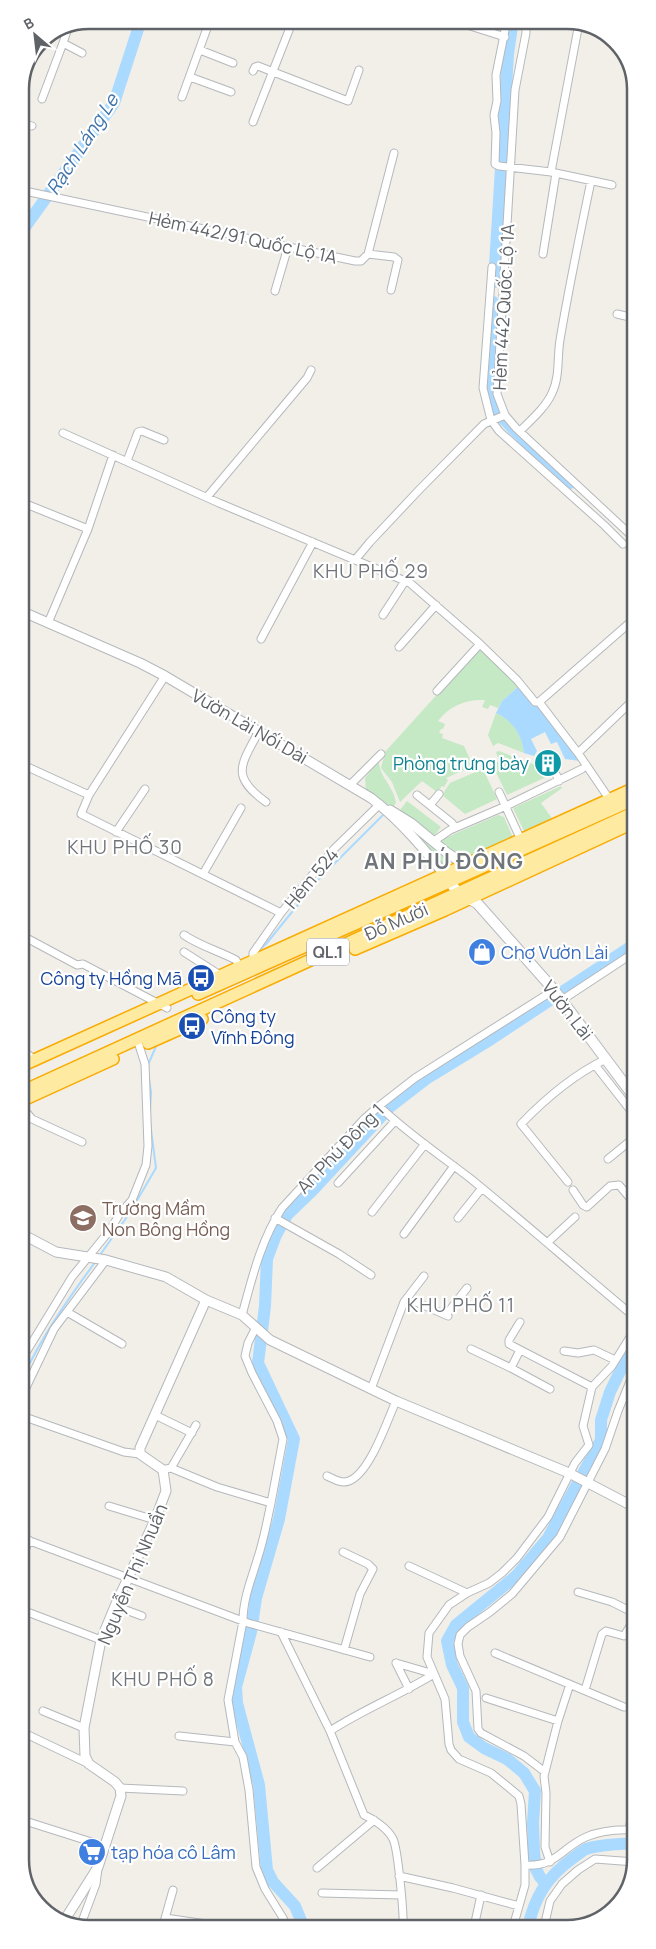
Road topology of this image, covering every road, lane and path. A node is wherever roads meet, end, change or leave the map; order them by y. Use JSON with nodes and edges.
{"nodes":[{"id":1,"x":207,"y":29,"type":"edge"},
{"id":2,"x":290,"y":29,"type":"edge"},
{"id":3,"x":480,"y":29,"type":"edge"},
{"id":4,"x":506,"y":29,"type":"edge"},
{"id":5,"x":526,"y":29,"type":"edge"},
{"id":6,"x":578,"y":30,"type":"edge"},
{"id":7,"x":66,"y":33,"type":"edge"},
{"id":8,"x":505,"y":37,"type":"junction"},
{"id":9,"x":63,"y":43,"type":"junction"},
{"id":10,"x":200,"y":50,"type":"junction"},
{"id":11,"x":82,"y":53,"type":"dead end"},
{"id":12,"x":233,"y":63,"type":"dead end"},
{"id":13,"x":360,"y":70,"type":"dead end"},
{"id":14,"x":253,"y":71,"type":"dead end"},
{"id":15,"x":274,"y":72,"type":"junction"},
{"id":16,"x":190,"y":77,"type":"junction"},
{"id":17,"x":231,"y":92,"type":"dead end"},
{"id":18,"x":182,"y":97,"type":"dead end"},
{"id":19,"x":42,"y":99,"type":"dead end"},
{"id":20,"x":253,"y":122,"type":"dead end"},
{"id":21,"x":29,"y":125,"type":"edge"},
{"id":22,"x":32,"y":126,"type":"dead end"},
{"id":23,"x":394,"y":153,"type":"dead end"},
{"id":24,"x":509,"y":168,"type":"junction"},
{"id":25,"x":553,"y":173,"type":"junction"},
{"id":26,"x":591,"y":181,"type":"junction"},
{"id":27,"x":612,"y":185,"type":"dead end"},
{"id":28,"x":29,"y":192,"type":"edge"},
{"id":29,"x":288,"y":247,"type":"junction"},
{"id":30,"x":368,"y":254,"type":"junction"},
{"id":31,"x":543,"y":254,"type":"dead end"},
{"id":32,"x":492,"y":267,"type":"dead end"},
{"id":33,"x":390,"y":290,"type":"dead end"},
{"id":34,"x":275,"y":291,"type":"dead end"},
{"id":35,"x":617,"y":314,"type":"dead end"},
{"id":36,"x":627,"y":316,"type":"edge"},
{"id":37,"x":311,"y":370,"type":"dead end"},
{"id":38,"x":502,"y":416,"type":"junction"},
{"id":39,"x":490,"y":420,"type":"junction"},
{"id":40,"x":520,"y":431,"type":"junction"},
{"id":41,"x":63,"y":433,"type":"dead end"},
{"id":42,"x":164,"y":440,"type":"dead end"},
{"id":43,"x":113,"y":455,"type":"junction"},
{"id":44,"x":127,"y":461,"type":"junction"},
{"id":45,"x":206,"y":497,"type":"junction"},
{"id":46,"x":29,"y":505,"type":"edge"},
{"id":47,"x":88,"y":528,"type":"junction"},
{"id":48,"x":627,"y":531,"type":"edge"},
{"id":49,"x":313,"y":542,"type":"junction"},
{"id":50,"x":622,"y":544,"type":"dead end"},
{"id":51,"x":355,"y":560,"type":"junction"},
{"id":52,"x":405,"y":581,"type":"junction"},
{"id":53,"x":436,"y":605,"type":"junction"},
{"id":54,"x":29,"y":615,"type":"edge"},
{"id":55,"x":383,"y":615,"type":"dead end"},
{"id":56,"x":48,"y":623,"type":"junction"},
{"id":57,"x":627,"y":625,"type":"edge"},
{"id":58,"x":261,"y":639,"type":"dead end"},
{"id":59,"x":480,"y":644,"type":"junction"},
{"id":60,"x":399,"y":646,"type":"dead end"},
{"id":61,"x":165,"y":676,"type":"junction"},
{"id":62,"x":437,"y":691,"type":"dead end"},
{"id":63,"x":539,"y":702,"type":"junction"},
{"id":64,"x":627,"y":706,"type":"edge"},
{"id":65,"x":259,"y":731,"type":"junction"},
{"id":66,"x":578,"y":753,"type":"junction"},
{"id":67,"x":381,"y":754,"type":"dead end"},
{"id":68,"x":29,"y":768,"type":"edge"},
{"id":69,"x":582,"y":769,"type":"dead end"},
{"id":70,"x":555,"y":772,"type":"dead end"},
{"id":71,"x":559,"y":781,"type":"junction"},
{"id":72,"x":350,"y":785,"type":"junction"},
{"id":73,"x":145,"y":789,"type":"dead end"},
{"id":74,"x":499,"y":792,"type":"dead end"},
{"id":75,"x":627,"y":792,"type":"edge"},
{"id":76,"x":439,"y":794,"type":"dead end"},
{"id":77,"x":89,"y":795,"type":"junction"},
{"id":78,"x":417,"y":795,"type":"dead end"},
{"id":79,"x":610,"y":800,"type":"junction"},
{"id":80,"x":266,"y":802,"type":"dead end"},
{"id":81,"x":627,"y":802,"type":"edge"},
{"id":82,"x":430,"y":805,"type":"junction"},
{"id":83,"x":506,"y":806,"type":"junction"},
{"id":84,"x":382,"y":807,"type":"junction"},
{"id":85,"x":240,"y":808,"type":"dead end"},
{"id":86,"x":627,"y":816,"type":"edge"},
{"id":87,"x":627,"y":826,"type":"edge"},
{"id":88,"x":455,"y":828,"type":"junction"},
{"id":89,"x":116,"y":832,"type":"junction"},
{"id":90,"x":521,"y":840,"type":"junction"},
{"id":91,"x":434,"y":841,"type":"junction"},
{"id":92,"x":465,"y":870,"type":"junction"},
{"id":93,"x":203,"y":874,"type":"junction"},
{"id":94,"x":447,"y":878,"type":"junction"},
{"id":95,"x":470,"y":895,"type":"junction"},
{"id":96,"x":281,"y":913,"type":"junction"},
{"id":97,"x":184,"y":935,"type":"dead end"},
{"id":98,"x":29,"y":939,"type":"edge"},
{"id":99,"x":184,"y":952,"type":"dead end"},
{"id":100,"x":627,"y":956,"type":"edge"},
{"id":101,"x":253,"y":960,"type":"junction"},
{"id":102,"x":239,"y":966,"type":"junction"},
{"id":103,"x":220,"y":975,"type":"junction"},
{"id":104,"x":558,"y":995,"type":"junction"},
{"id":105,"x":162,"y":1006,"type":"junction"},
{"id":106,"x":139,"y":1043,"type":"junction"},
{"id":107,"x":29,"y":1056,"type":"edge"},
{"id":108,"x":606,"y":1059,"type":"junction"},
{"id":109,"x":35,"y":1060,"type":"junction"},
{"id":110,"x":29,"y":1063,"type":"edge"},
{"id":111,"x":595,"y":1064,"type":"junction"},
{"id":112,"x":29,"y":1070,"type":"edge"},
{"id":113,"x":627,"y":1087,"type":"edge"},
{"id":114,"x":29,"y":1089,"type":"edge"},
{"id":115,"x":29,"y":1097,"type":"edge"},
{"id":116,"x":627,"y":1106,"type":"edge"},
{"id":117,"x":381,"y":1108,"type":"junction"},
{"id":118,"x":29,"y":1115,"type":"edge"},
{"id":119,"x":393,"y":1120,"type":"junction"},
{"id":120,"x":82,"y":1142,"type":"dead end"},
{"id":121,"x":425,"y":1144,"type":"junction"},
{"id":122,"x":627,"y":1144,"type":"edge"},
{"id":123,"x":608,"y":1160,"type":"dead end"},
{"id":124,"x":454,"y":1166,"type":"junction"},
{"id":125,"x":568,"y":1182,"type":"dead end"},
{"id":126,"x":338,"y":1183,"type":"dead end"},
{"id":127,"x":482,"y":1188,"type":"junction"},
{"id":128,"x":573,"y":1190,"type":"dead end"},
{"id":129,"x":627,"y":1194,"type":"edge"},
{"id":130,"x":372,"y":1212,"type":"dead end"},
{"id":131,"x":574,"y":1217,"type":"dead end"},
{"id":132,"x":458,"y":1218,"type":"dead end"},
{"id":133,"x":278,"y":1220,"type":"junction"},
{"id":134,"x":404,"y":1234,"type":"dead end"},
{"id":135,"x":29,"y":1238,"type":"edge"},
{"id":136,"x":548,"y":1242,"type":"junction"},
{"id":137,"x":97,"y":1259,"type":"junction"},
{"id":138,"x":370,"y":1275,"type":"dead end"},
{"id":139,"x":424,"y":1276,"type":"dead end"},
{"id":140,"x":467,"y":1288,"type":"dead end"},
{"id":141,"x":206,"y":1300,"type":"junction"},
{"id":142,"x":404,"y":1302,"type":"junction"},
{"id":143,"x":627,"y":1311,"type":"edge"},
{"id":144,"x":67,"y":1312,"type":"junction"},
{"id":145,"x":242,"y":1315,"type":"junction"},
{"id":146,"x":520,"y":1322,"type":"dead end"},
{"id":147,"x":257,"y":1329,"type":"junction"},
{"id":148,"x":627,"y":1342,"type":"edge"},
{"id":149,"x":122,"y":1344,"type":"dead end"},
{"id":150,"x":29,"y":1348,"type":"edge"},
{"id":151,"x":472,"y":1350,"type":"dead end"},
{"id":152,"x":520,"y":1350,"type":"junction"},
{"id":153,"x":564,"y":1351,"type":"dead end"},
{"id":154,"x":615,"y":1360,"type":"junction"},
{"id":155,"x":511,"y":1368,"type":"junction"},
{"id":156,"x":29,"y":1381,"type":"edge"},
{"id":157,"x":592,"y":1387,"type":"junction"},
{"id":158,"x":371,"y":1389,"type":"junction"},
{"id":159,"x":550,"y":1389,"type":"dead end"},
{"id":160,"x":627,"y":1389,"type":"edge"},
{"id":161,"x":396,"y":1401,"type":"junction"},
{"id":162,"x":155,"y":1415,"type":"junction"},
{"id":163,"x":29,"y":1418,"type":"edge"},
{"id":164,"x":196,"y":1425,"type":"dead end"},
{"id":165,"x":192,"y":1433,"type":"junction"},
{"id":166,"x":140,"y":1454,"type":"junction"},
{"id":167,"x":167,"y":1469,"type":"junction"},
{"id":168,"x":571,"y":1474,"type":"junction"},
{"id":169,"x":327,"y":1476,"type":"dead end"},
{"id":170,"x":586,"y":1481,"type":"junction"},
{"id":171,"x":272,"y":1503,"type":"junction"},
{"id":172,"x":627,"y":1503,"type":"edge"},
{"id":173,"x":109,"y":1506,"type":"dead end"},
{"id":174,"x":155,"y":1520,"type":"junction"},
{"id":175,"x":29,"y":1541,"type":"edge"},
{"id":176,"x":343,"y":1552,"type":"dead end"},
{"id":177,"x":409,"y":1566,"type":"dead end"},
{"id":178,"x":129,"y":1579,"type":"junction"},
{"id":179,"x":578,"y":1592,"type":"dead end"},
{"id":180,"x":467,"y":1593,"type":"junction"},
{"id":181,"x":115,"y":1606,"type":"junction"},
{"id":182,"x":627,"y":1610,"type":"edge"},
{"id":183,"x":29,"y":1613,"type":"edge"},
{"id":184,"x":142,"y":1616,"type":"dead end"},
{"id":185,"x":246,"y":1622,"type":"junction"},
{"id":186,"x":627,"y":1631,"type":"edge"},
{"id":187,"x":280,"y":1632,"type":"junction"},
{"id":188,"x":101,"y":1640,"type":"junction"},
{"id":189,"x":344,"y":1650,"type":"junction"},
{"id":190,"x":495,"y":1653,"type":"dead end"},
{"id":191,"x":370,"y":1657,"type":"dead end"},
{"id":192,"x":434,"y":1674,"type":"junction"},
{"id":193,"x":570,"y":1684,"type":"junction"},
{"id":194,"x":409,"y":1689,"type":"junction"},
{"id":195,"x":585,"y":1690,"type":"junction"},
{"id":196,"x":486,"y":1698,"type":"dead end"},
{"id":197,"x":624,"y":1707,"type":"dead end"},
{"id":198,"x":43,"y":1711,"type":"dead end"},
{"id":199,"x":558,"y":1722,"type":"junction"},
{"id":200,"x":84,"y":1728,"type":"junction"},
{"id":201,"x":330,"y":1731,"type":"junction"},
{"id":202,"x":29,"y":1735,"type":"edge"},
{"id":203,"x":179,"y":1736,"type":"dead end"},
{"id":204,"x":235,"y":1742,"type":"junction"},
{"id":205,"x":89,"y":1764,"type":"junction"},
{"id":206,"x":545,"y":1772,"type":"junction"},
{"id":207,"x":120,"y":1788,"type":"junction"},
{"id":208,"x":183,"y":1792,"type":"dead end"},
{"id":209,"x":374,"y":1820,"type":"junction"},
{"id":210,"x":29,"y":1822,"type":"edge"},
{"id":211,"x":627,"y":1829,"type":"edge"},
{"id":212,"x":104,"y":1846,"type":"junction"},
{"id":213,"x":627,"y":1861,"type":"edge"},
{"id":214,"x":550,"y":1862,"type":"junction"},
{"id":215,"x":528,"y":1865,"type":"junction"},
{"id":216,"x":98,"y":1867,"type":"junction"},
{"id":217,"x":317,"y":1868,"type":"dead end"},
{"id":218,"x":399,"y":1876,"type":"junction"},
{"id":219,"x":173,"y":1890,"type":"dead end"},
{"id":220,"x":322,"y":1893,"type":"dead end"},
{"id":221,"x":401,"y":1895,"type":"junction"},
{"id":222,"x":481,"y":1895,"type":"junction"},
{"id":223,"x":519,"y":1906,"type":"junction"},
{"id":224,"x":67,"y":1916,"type":"edge"},
{"id":225,"x":165,"y":1918,"type":"joint"},
{"id":226,"x":83,"y":1920,"type":"edge"},
{"id":227,"x":179,"y":1920,"type":"edge"},
{"id":228,"x":284,"y":1920,"type":"edge"},
{"id":229,"x":403,"y":1920,"type":"edge"},
{"id":230,"x":476,"y":1920,"type":"edge"},
{"id":231,"x":515,"y":1920,"type":"edge"},
{"id":232,"x":546,"y":1920,"type":"edge"}],
"edges":[{"from":1,"to":10,"type":"street"},
{"from":2,"to":15,"type":"street"},
{"from":3,"to":8,"type":"street"},
{"from":4,"to":8,"type":"street"},
{"from":5,"to":24,"type":"street","name":"Hẻm 442 Quốc Lộ 1A"},
{"from":6,"to":25,"type":"street"},
{"from":7,"to":9,"type":"street"},
{"from":8,"to":24,"type":"street"},
{"from":9,"to":11,"type":"street"},
{"from":9,"to":19,"type":"street"},
{"from":10,"to":12,"type":"street"},
{"from":10,"to":16,"type":"street"},
{"from":13,"to":15,"type":"street"},
{"from":14,"to":15,"type":"street"},
{"from":15,"to":20,"type":"street"},
{"from":16,"to":17,"type":"street"},
{"from":16,"to":18,"type":"street"},
{"from":21,"to":22,"type":"street"},
{"from":23,"to":30,"type":"street"},
{"from":24,"to":25,"type":"street"},
{"from":24,"to":38,"type":"street","name":"Hẻm 442 Quốc Lộ 1A"},
{"from":25,"to":26,"type":"street"},
{"from":25,"to":31,"type":"street"},
{"from":26,"to":27,"type":"street"},
{"from":26,"to":40,"type":"street"},
{"from":28,"to":29,"type":"street","name":"Hẻm 442/91 Quốc Lộ 1A"},
{"from":29,"to":30,"type":"street","name":"Hẻm 442/91 Quốc Lộ 1A"},
{"from":29,"to":34,"type":"street"},
{"from":30,"to":33,"type":"street","name":"Hẻm 442/91 Quốc Lộ 1A"},
{"from":32,"to":39,"type":"street"},
{"from":35,"to":36,"type":"street"},
{"from":37,"to":45,"type":"street"},
{"from":38,"to":39,"type":"street"},
{"from":38,"to":40,"type":"street","name":"Hẻm 442 Quốc Lộ 1A"},
{"from":39,"to":50,"type":"street"},
{"from":39,"to":51,"type":"street"},
{"from":40,"to":48,"type":"street","name":"Hẻm 442 Quốc Lộ 1A"},
{"from":41,"to":43,"type":"street"},
{"from":42,"to":44,"type":"street"},
{"from":43,"to":44,"type":"street"},
{"from":43,"to":47,"type":"street"},
{"from":44,"to":45,"type":"street"},
{"from":45,"to":49,"type":"street"},
{"from":46,"to":47,"type":"street"},
{"from":47,"to":56,"type":"street"},
{"from":49,"to":51,"type":"street"},
{"from":49,"to":58,"type":"street"},
{"from":51,"to":52,"type":"street"},
{"from":52,"to":53,"type":"street"},
{"from":52,"to":55,"type":"street"},
{"from":53,"to":59,"type":"street"},
{"from":53,"to":60,"type":"street"},
{"from":54,"to":56,"type":"street","name":"Vườn Lài Nối Dài"},
{"from":56,"to":61,"type":"street","name":"Vườn Lài Nối Dài"},
{"from":57,"to":63,"type":"street"},
{"from":59,"to":62,"type":"street"},
{"from":59,"to":63,"type":"street"},
{"from":61,"to":65,"type":"street","name":"Vườn Lài Nối Dài"},
{"from":61,"to":77,"type":"street"},
{"from":63,"to":66,"type":"street"},
{"from":64,"to":66,"type":"street"},
{"from":65,"to":72,"type":"street","name":"Vườn Lài Nối Dài"},
{"from":65,"to":80,"type":"street"},
{"from":66,"to":79,"type":"street"},
{"from":67,"to":72,"type":"street"},
{"from":68,"to":77,"type":"street"},
{"from":69,"to":71,"type":"street"},
{"from":70,"to":71,"type":"street"},
{"from":71,"to":83,"type":"street"},
{"from":72,"to":84,"type":"street","name":"Vườn Lài Nối Dài"},
{"from":73,"to":89,"type":"street"},
{"from":74,"to":83,"type":"street"},
{"from":75,"to":79,"type":"highway","name":"Đỗ Mười","number":"QL.1"},
{"from":76,"to":82,"type":"street"},
{"from":77,"to":89,"type":"street"},
{"from":78,"to":82,"type":"street"},
{"from":79,"to":90,"type":"highway","name":"Đỗ Mười","number":"QL.1"},
{"from":81,"to":92,"type":"highway","name":"Đỗ Mười","number":"QL.1"},
{"from":82,"to":88,"type":"street"},
{"from":83,"to":88,"type":"street"},
{"from":83,"to":90,"type":"street"},
{"from":84,"to":91,"type":"street"},
{"from":84,"to":94,"type":"street","name":"Vườn Lài Nối Dài"},
{"from":84,"to":96,"type":"street","name":"Hẻm 524"},
{"from":85,"to":93,"type":"street"},
{"from":86,"to":95,"type":"highway","name":"Đỗ Mười","number":"QL.1"},
{"from":87,"to":95,"type":"highway","name":"Đỗ Mười","number":"QL.1"},
{"from":88,"to":91,"type":"street"},
{"from":89,"to":93,"type":"street"},
{"from":90,"to":92,"type":"highway","name":"Đỗ Mười","number":"QL.1"},
{"from":91,"to":92,"type":"street"},
{"from":92,"to":94,"type":"highway","name":"Đỗ Mười","number":"QL.1"},
{"from":92,"to":95,"type":"main road","name":"Vườn Lài"},
{"from":93,"to":96,"type":"street"},
{"from":94,"to":95,"type":"main road","name":"Vườn Lài"},
{"from":94,"to":101,"type":"highway","name":"Đỗ Mười","number":"QL.1"},
{"from":94,"to":105,"type":"highway","name":"Đỗ Mười","number":"QL.1"},
{"from":95,"to":104,"type":"main road","name":"Vườn Lài"},
{"from":95,"to":106,"type":"highway","name":"Đỗ Mười","number":"QL.1"},
{"from":96,"to":101,"type":"street","name":"Hẻm 524"},
{"from":97,"to":102,"type":"street"},
{"from":98,"to":105,"type":"street"},
{"from":99,"to":103,"type":"street"},
{"from":100,"to":104,"type":"street","name":"An Phú Đông 1"},
{"from":101,"to":102,"type":"highway","name":"Đỗ Mười","number":"QL.1"},
{"from":102,"to":103,"type":"highway","name":"Đỗ Mười","number":"QL.1"},
{"from":103,"to":105,"type":"highway","name":"Đỗ Mười","number":"QL.1"},
{"from":104,"to":108,"type":"main road","name":"Vườn Lài"},
{"from":104,"to":117,"type":"street","name":"An Phú Đông 1"},
{"from":105,"to":109,"type":"highway","name":"Đỗ Mười","number":"QL.1"},
{"from":105,"to":112,"type":"highway","name":"Đỗ Mười","number":"QL.1"},
{"from":106,"to":114,"type":"highway","name":"Đỗ Mười","number":"QL.1"},
{"from":106,"to":115,"type":"highway","name":"Đỗ Mười","number":"QL.1"},
{"from":106,"to":137,"type":"street"},
{"from":107,"to":109,"type":"street"},
{"from":108,"to":111,"type":"street"},
{"from":108,"to":113,"type":"main road","name":"Vườn Lài"},
{"from":109,"to":110,"type":"highway","name":"Đỗ Mười","number":"QL.1"},
{"from":111,"to":116,"type":"street"},
{"from":111,"to":125,"type":"street"},
{"from":117,"to":119,"type":"street"},
{"from":117,"to":133,"type":"street","name":"An Phú Đông 1"},
{"from":118,"to":120,"type":"street"},
{"from":119,"to":121,"type":"street"},
{"from":119,"to":126,"type":"street"},
{"from":121,"to":124,"type":"street"},
{"from":121,"to":130,"type":"street"},
{"from":122,"to":123,"type":"street"},
{"from":124,"to":127,"type":"street"},
{"from":124,"to":134,"type":"street"},
{"from":127,"to":132,"type":"street"},
{"from":127,"to":136,"type":"street"},
{"from":128,"to":129,"type":"street"},
{"from":131,"to":136,"type":"street"},
{"from":133,"to":138,"type":"street"},
{"from":133,"to":145,"type":"street","name":"An Phú Đông 1"},
{"from":135,"to":137,"type":"street"},
{"from":136,"to":143,"type":"street"},
{"from":137,"to":141,"type":"street"},
{"from":137,"to":144,"type":"street"},
{"from":137,"to":150,"type":"street"},
{"from":139,"to":142,"type":"street"},
{"from":140,"to":142,"type":"street"},
{"from":141,"to":145,"type":"street"},
{"from":141,"to":162,"type":"street"},
{"from":142,"to":158,"type":"street"},
{"from":144,"to":149,"type":"street"},
{"from":144,"to":156,"type":"street"},
{"from":145,"to":147,"type":"street"},
{"from":146,"to":152,"type":"street"},
{"from":147,"to":158,"type":"street"},
{"from":147,"to":171,"type":"street"},
{"from":148,"to":154,"type":"street"},
{"from":151,"to":155,"type":"street"},
{"from":152,"to":155,"type":"street"},
{"from":152,"to":157,"type":"street"},
{"from":153,"to":154,"type":"street"},
{"from":154,"to":157,"type":"street"},
{"from":155,"to":159,"type":"street"},
{"from":157,"to":168,"type":"street"},
{"from":158,"to":161,"type":"street"},
{"from":160,"to":170,"type":"street"},
{"from":161,"to":168,"type":"street"},
{"from":161,"to":169,"type":"street"},
{"from":162,"to":165,"type":"street"},
{"from":162,"to":166,"type":"street"},
{"from":163,"to":166,"type":"street"},
{"from":164,"to":165,"type":"street"},
{"from":165,"to":167,"type":"street"},
{"from":166,"to":167,"type":"street"},
{"from":167,"to":171,"type":"street"},
{"from":167,"to":174,"type":"street","name":"Nguyễn Thị Nhuần"},
{"from":168,"to":170,"type":"street"},
{"from":168,"to":180,"type":"street"},
{"from":170,"to":172,"type":"street"},
{"from":170,"to":206,"type":"street"},
{"from":171,"to":185,"type":"street"},
{"from":173,"to":174,"type":"street"},
{"from":174,"to":178,"type":"street","name":"Nguyễn Thị Nhuần"},
{"from":175,"to":178,"type":"street"},
{"from":176,"to":189,"type":"street"},
{"from":177,"to":180,"type":"street"},
{"from":178,"to":181,"type":"street","name":"Nguyễn Thị Nhuần"},
{"from":178,"to":185,"type":"street"},
{"from":179,"to":182,"type":"street"},
{"from":180,"to":192,"type":"street"},
{"from":181,"to":184,"type":"street"},
{"from":181,"to":188,"type":"street","name":"Nguyễn Thị Nhuần"},
{"from":183,"to":188,"type":"street"},
{"from":185,"to":187,"type":"street"},
{"from":185,"to":204,"type":"street"},
{"from":186,"to":195,"type":"street"},
{"from":187,"to":189,"type":"street"},
{"from":187,"to":201,"type":"street"},
{"from":188,"to":200,"type":"street","name":"Nguyễn Thị Nhuần"},
{"from":189,"to":191,"type":"street"},
{"from":190,"to":193,"type":"street"},
{"from":192,"to":194,"type":"street"},
{"from":192,"to":194,"type":"street"},
{"from":192,"to":215,"type":"street"},
{"from":193,"to":195,"type":"street"},
{"from":193,"to":199,"type":"street"},
{"from":194,"to":201,"type":"street"},
{"from":195,"to":197,"type":"street"},
{"from":196,"to":199,"type":"street"},
{"from":198,"to":200,"type":"street"},
{"from":199,"to":206,"type":"street"},
{"from":200,"to":205,"type":"street","name":"Nguyễn Thị Nhuần"},
{"from":201,"to":209,"type":"street"},
{"from":202,"to":205,"type":"street"},
{"from":203,"to":204,"type":"street"},
{"from":204,"to":228,"type":"street"},
{"from":205,"to":207,"type":"street"},
{"from":206,"to":214,"type":"street"},
{"from":207,"to":208,"type":"street"},
{"from":207,"to":212,"type":"street"},
{"from":209,"to":217,"type":"street"},
{"from":209,"to":218,"type":"street"},
{"from":210,"to":212,"type":"street"},
{"from":211,"to":214,"type":"street"},
{"from":212,"to":216,"type":"street"},
{"from":213,"to":232,"type":"street"},
{"from":214,"to":215,"type":"street"},
{"from":215,"to":223,"type":"street"},
{"from":216,"to":224,"type":"street"},
{"from":216,"to":226,"type":"street"},
{"from":218,"to":221,"type":"street"},
{"from":218,"to":222,"type":"street"},
{"from":219,"to":225,"type":"street"},
{"from":220,"to":221,"type":"street"},
{"from":221,"to":229,"type":"street"},
{"from":222,"to":223,"type":"street"},
{"from":222,"to":230,"type":"street"},
{"from":223,"to":231,"type":"street"},
{"from":225,"to":227,"type":"street"}]}
